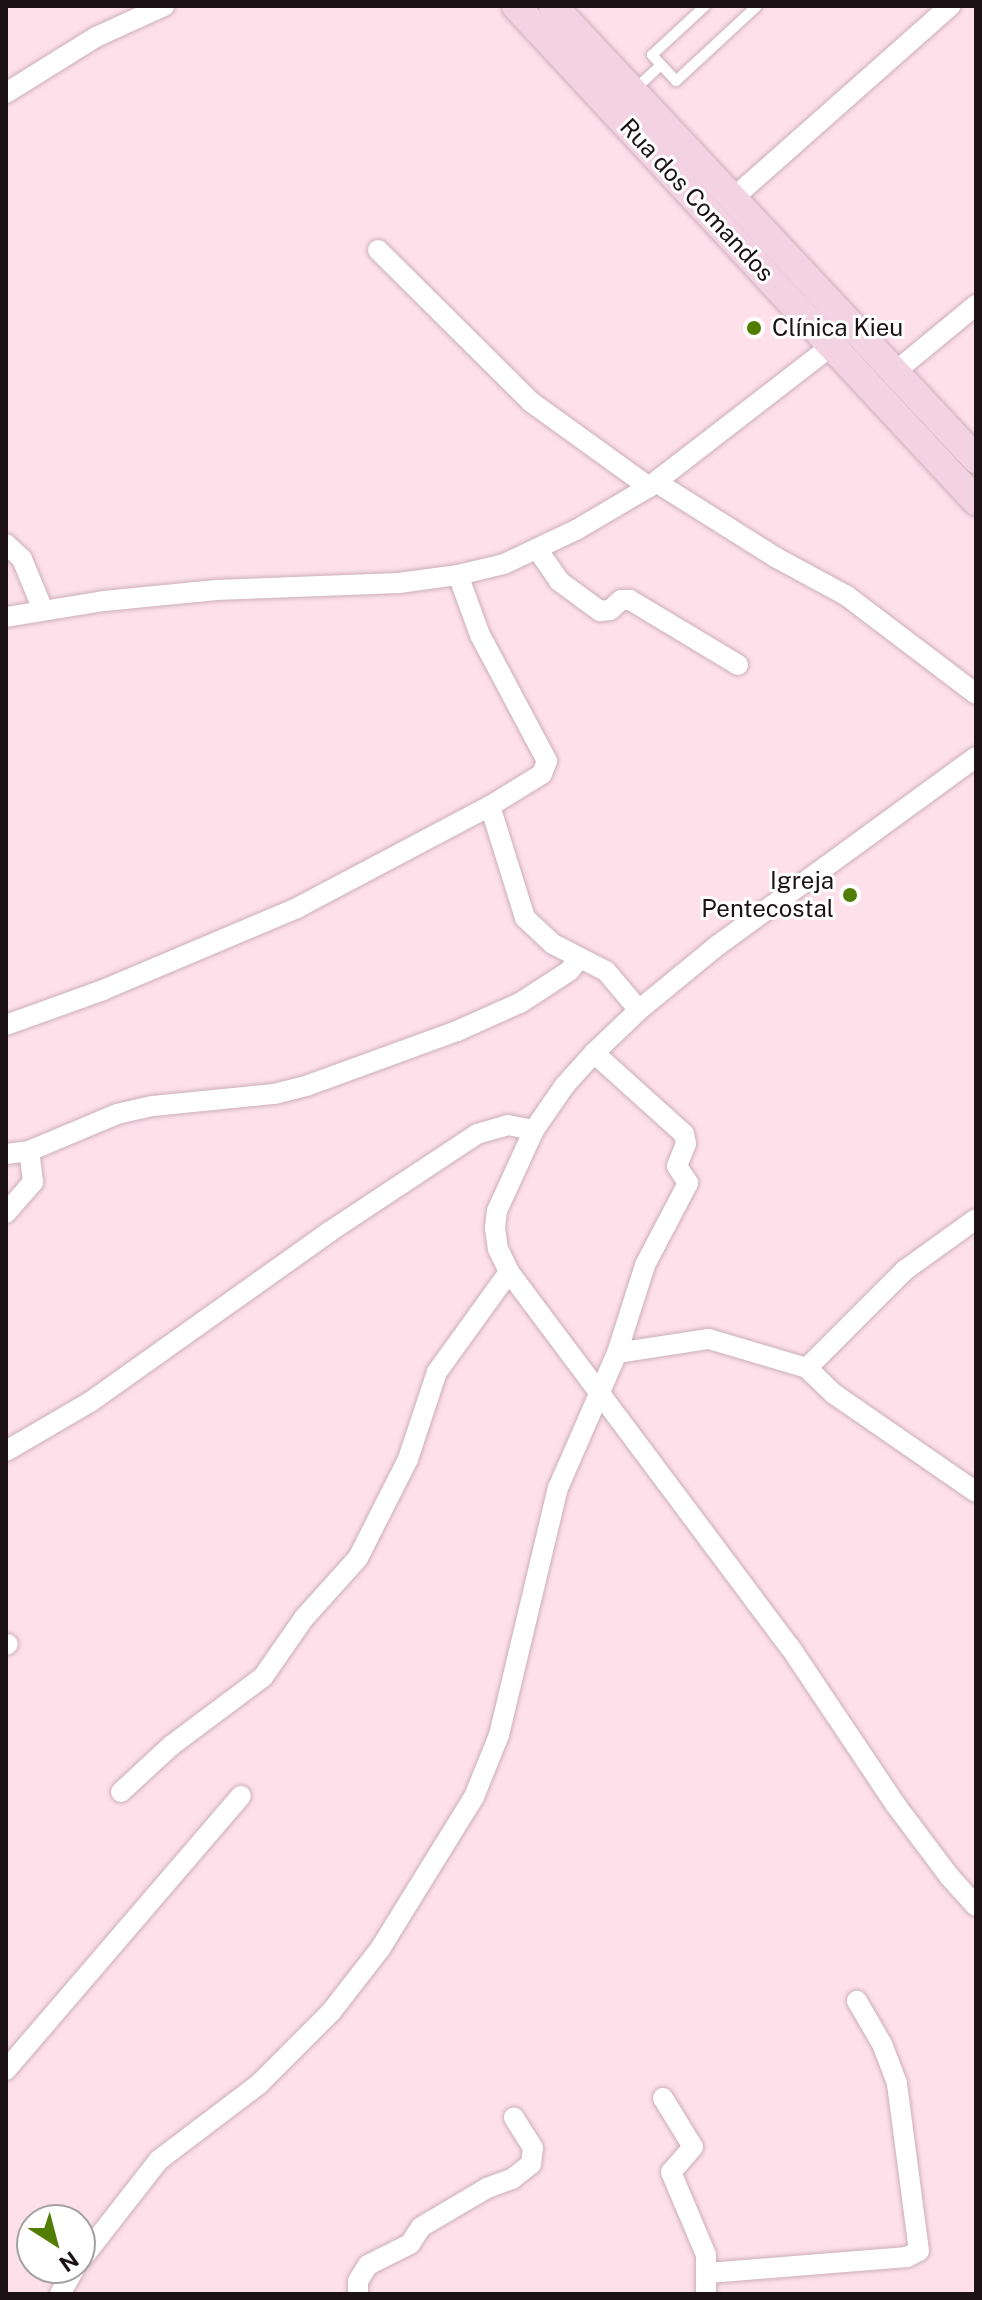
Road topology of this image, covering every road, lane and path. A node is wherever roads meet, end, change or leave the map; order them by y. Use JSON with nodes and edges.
{"nodes":[{"id":1,"x":164,"y":6,"type":"edge"},
{"id":2,"x":516,"y":6,"type":"edge"},
{"id":3,"x":553,"y":6,"type":"edge"},
{"id":4,"x":705,"y":6,"type":"edge"},
{"id":5,"x":757,"y":6,"type":"edge"},
{"id":6,"x":950,"y":6,"type":"edge"},
{"id":7,"x":661,"y":65,"type":"junction"},
{"id":8,"x":6,"y":93,"type":"edge"},
{"id":9,"x":631,"y":93,"type":"junction"},
{"id":10,"x":731,"y":200,"type":"junction"},
{"id":11,"x":378,"y":250,"type":"dead end"},
{"id":12,"x":976,"y":305,"type":"edge"},
{"id":13,"x":833,"y":345,"type":"junction"},
{"id":14,"x":896,"y":371,"type":"junction"},
{"id":15,"x":976,"y":459,"type":"edge"},
{"id":16,"x":652,"y":484,"type":"junction"},
{"id":17,"x":976,"y":501,"type":"edge"},
{"id":18,"x":6,"y":544,"type":"edge"},
{"id":19,"x":537,"y":549,"type":"junction"},
{"id":20,"x":458,"y":575,"type":"junction"},
{"id":21,"x":43,"y":610,"type":"junction"},
{"id":22,"x":6,"y":617,"type":"edge"},
{"id":23,"x":738,"y":665,"type":"dead end"},
{"id":24,"x":976,"y":694,"type":"edge"},
{"id":25,"x":976,"y":757,"type":"edge"},
{"id":26,"x":490,"y":806,"type":"junction"},
{"id":27,"x":580,"y":958,"type":"junction"},
{"id":28,"x":639,"y":1010,"type":"junction"},
{"id":29,"x":6,"y":1025,"type":"edge"},
{"id":30,"x":594,"y":1053,"type":"junction"},
{"id":31,"x":534,"y":1130,"type":"junction"},
{"id":32,"x":29,"y":1151,"type":"junction"},
{"id":33,"x":6,"y":1154,"type":"edge"},
{"id":34,"x":6,"y":1213,"type":"edge"},
{"id":35,"x":976,"y":1219,"type":"edge"},
{"id":36,"x":509,"y":1272,"type":"junction"},
{"id":37,"x":617,"y":1353,"type":"junction"},
{"id":38,"x":807,"y":1368,"type":"junction"},
{"id":39,"x":599,"y":1393,"type":"junction"},
{"id":40,"x":6,"y":1451,"type":"edge"},
{"id":41,"x":976,"y":1492,"type":"edge"},
{"id":42,"x":121,"y":1792,"type":"dead end"},
{"id":43,"x":241,"y":1796,"type":"dead end"},
{"id":44,"x":976,"y":1906,"type":"edge"},
{"id":45,"x":857,"y":2001,"type":"dead end"},
{"id":46,"x":6,"y":2070,"type":"edge"},
{"id":47,"x":663,"y":2098,"type":"dead end"},
{"id":48,"x":514,"y":2117,"type":"dead end"},
{"id":49,"x":96,"y":2241,"type":"edge"},
{"id":50,"x":708,"y":2273,"type":"junction"},
{"id":51,"x":358,"y":2294,"type":"edge"},
{"id":52,"x":706,"y":2294,"type":"edge"}],
"edges":[{"from":1,"to":8,"type":"street"},
{"from":2,"to":13,"type":"main road","name":"Rua dos Comandos"},
{"from":3,"to":9,"type":"main road","name":"Rua dos Comandos"},
{"from":4,"to":7,"type":"lane"},
{"from":5,"to":7,"type":"lane"},
{"from":6,"to":10,"type":"street"},
{"from":7,"to":9,"type":"lane"},
{"from":9,"to":10,"type":"main road","name":"Rua dos Comandos"},
{"from":10,"to":14,"type":"main road","name":"Rua dos Comandos"},
{"from":11,"to":16,"type":"street"},
{"from":12,"to":14,"type":"street"},
{"from":13,"to":16,"type":"street"},
{"from":13,"to":17,"type":"main road","name":"Rua dos Comandos"},
{"from":14,"to":15,"type":"main road","name":"Rua dos Comandos"},
{"from":16,"to":19,"type":"street"},
{"from":16,"to":24,"type":"street"},
{"from":18,"to":21,"type":"street"},
{"from":19,"to":20,"type":"street"},
{"from":19,"to":23,"type":"street"},
{"from":20,"to":21,"type":"street"},
{"from":20,"to":26,"type":"street"},
{"from":21,"to":22,"type":"street"},
{"from":25,"to":28,"type":"street"},
{"from":26,"to":27,"type":"street"},
{"from":26,"to":29,"type":"street"},
{"from":27,"to":28,"type":"street"},
{"from":27,"to":32,"type":"street"},
{"from":28,"to":30,"type":"street"},
{"from":30,"to":31,"type":"street"},
{"from":30,"to":37,"type":"street"},
{"from":31,"to":36,"type":"street"},
{"from":31,"to":40,"type":"street"},
{"from":32,"to":33,"type":"street"},
{"from":32,"to":34,"type":"street"},
{"from":35,"to":38,"type":"street"},
{"from":36,"to":39,"type":"street"},
{"from":36,"to":42,"type":"street"},
{"from":37,"to":38,"type":"street"},
{"from":37,"to":39,"type":"street"},
{"from":38,"to":41,"type":"street"},
{"from":39,"to":44,"type":"street"},
{"from":39,"to":49,"type":"street"},
{"from":43,"to":46,"type":"street"},
{"from":45,"to":50,"type":"street"},
{"from":47,"to":50,"type":"street"},
{"from":48,"to":51,"type":"street"},
{"from":50,"to":52,"type":"street"}]}
